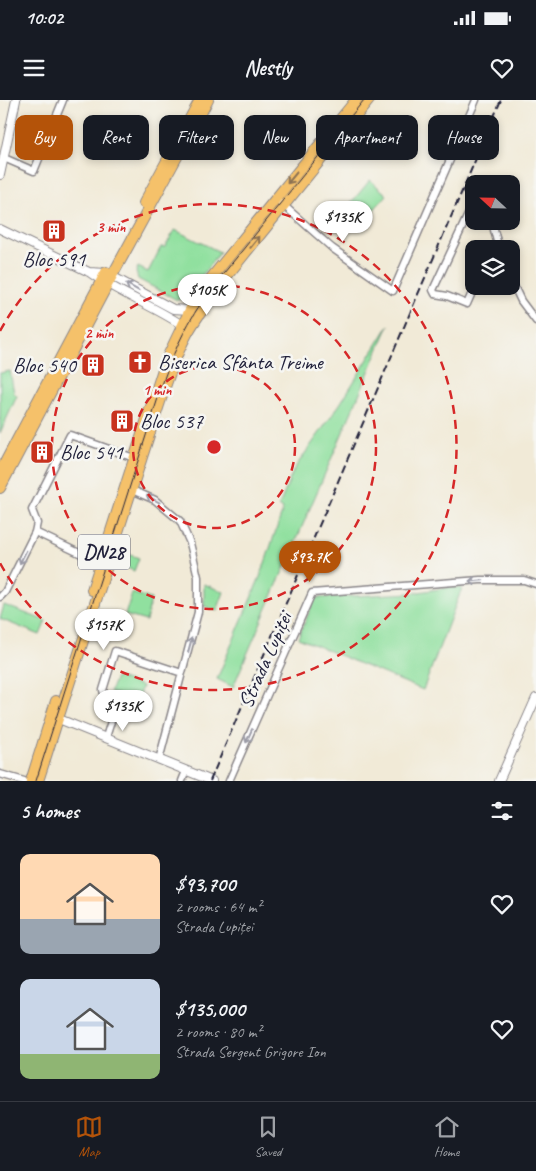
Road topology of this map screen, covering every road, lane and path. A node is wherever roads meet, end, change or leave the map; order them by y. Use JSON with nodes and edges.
{"nodes":[{"id":1,"x":16,"y":100,"type":"edge"},
{"id":2,"x":63,"y":100,"type":"edge"},
{"id":3,"x":200,"y":100,"type":"edge"},
{"id":4,"x":208,"y":100,"type":"edge"},
{"id":5,"x":356,"y":100,"type":"edge"},
{"id":6,"x":369,"y":100,"type":"edge"},
{"id":7,"x":476,"y":100,"type":"edge"},
{"id":8,"x":4,"y":158,"type":"junction"},
{"id":9,"x":0,"y":175,"type":"edge"},
{"id":10,"x":275,"y":198,"type":"junction"},
{"id":11,"x":284,"y":206,"type":"junction"},
{"id":12,"x":465,"y":221,"type":"edge"},
{"id":13,"x":0,"y":229,"type":"edge"},
{"id":14,"x":494,"y":230,"type":"edge"},
{"id":15,"x":496,"y":239,"type":"edge"},
{"id":16,"x":107,"y":278,"type":"junction"},
{"id":17,"x":217,"y":288,"type":"junction"},
{"id":18,"x":471,"y":295,"type":"edge"},
{"id":19,"x":518,"y":295,"type":"edge"},
{"id":20,"x":190,"y":310,"type":"junction"},
{"id":21,"x":536,"y":321,"type":"edge"},
{"id":22,"x":182,"y":325,"type":"junction"},
{"id":23,"x":134,"y":458,"type":"junction"},
{"id":24,"x":0,"y":472,"type":"edge"},
{"id":25,"x":0,"y":488,"type":"edge"},
{"id":26,"x":132,"y":490,"type":"junction"},
{"id":27,"x":35,"y":532,"type":"junction"},
{"id":28,"x":105,"y":563,"type":"junction"},
{"id":29,"x":536,"y":584,"type":"edge"},
{"id":30,"x":0,"y":597,"type":"edge"},
{"id":31,"x":182,"y":673,"type":"junction"},
{"id":32,"x":536,"y":698,"type":"edge"},
{"id":33,"x":55,"y":717,"type":"junction"},
{"id":34,"x":106,"y":737,"type":"junction"},
{"id":35,"x":160,"y":760,"type":"junction"},
{"id":36,"x":186,"y":771,"type":"junction"},
{"id":37,"x":0,"y":774,"type":"edge"},
{"id":38,"x":24,"y":781,"type":"edge"},
{"id":39,"x":31,"y":781,"type":"edge"},
{"id":40,"x":38,"y":781,"type":"edge"},
{"id":41,"x":182,"y":781,"type":"edge"},
{"id":42,"x":212,"y":781,"type":"edge"},
{"id":43,"x":229,"y":781,"type":"edge"},
{"id":44,"x":499,"y":781,"type":"edge"}],
"edges":[{"from":1,"to":8,"type":"street"},
{"from":2,"to":8,"type":"street"},
{"from":3,"to":16,"type":"main road"},
{"from":4,"to":16,"type":"main road"},
{"from":5,"to":10,"type":"main road","number":"DN28","one_way":true},
{"from":6,"to":11,"type":"main road","number":"DN28"},
{"from":7,"to":11,"type":"street"},
{"from":8,"to":9,"type":"street"},
{"from":10,"to":11,"type":"street"},
{"from":10,"to":20,"type":"main road","number":"DN28"},
{"from":17,"to":11,"type":"main road","number":"DN28","one_way":true},
{"from":12,"to":18,"type":"street"},
{"from":13,"to":16,"type":"street"},
{"from":14,"to":15,"type":"street"},
{"from":20,"to":16,"type":"street","one_way":true},
{"from":16,"to":22,"type":"street"},
{"from":16,"to":24,"type":"main road"},
{"from":16,"to":25,"type":"main road"},
{"from":17,"to":22,"type":"street"},
{"from":17,"to":26,"type":"main road","number":"DN28"},
{"from":19,"to":21,"type":"street"},
{"from":20,"to":22,"type":"main road","number":"DN28"},
{"from":22,"to":23,"type":"main road","number":"DN28"},
{"from":23,"to":27,"type":"street"},
{"from":23,"to":28,"type":"main road","number":"DN28"},
{"from":26,"to":28,"type":"main road","number":"DN28"},
{"from":31,"to":26,"type":"street","one_way":true},
{"from":27,"to":28,"type":"street"},
{"from":27,"to":30,"type":"street","one_way":true},
{"from":28,"to":33,"type":"main road","number":"DN28"},
{"from":29,"to":43,"type":"street","name":"Strada Lupiței","one_way":true},
{"from":31,"to":34,"type":"street"},
{"from":31,"to":35,"type":"street"},
{"from":32,"to":44,"type":"street"},
{"from":33,"to":34,"type":"street"},
{"from":33,"to":39,"type":"main road","number":"DN28"},
{"from":33,"to":40,"type":"main road","number":"DN28"},
{"from":34,"to":35,"type":"street"},
{"from":35,"to":36,"type":"street"},
{"from":36,"to":41,"type":"street"},
{"from":36,"to":42,"type":"street"},
{"from":37,"to":38,"type":"street"}]}
